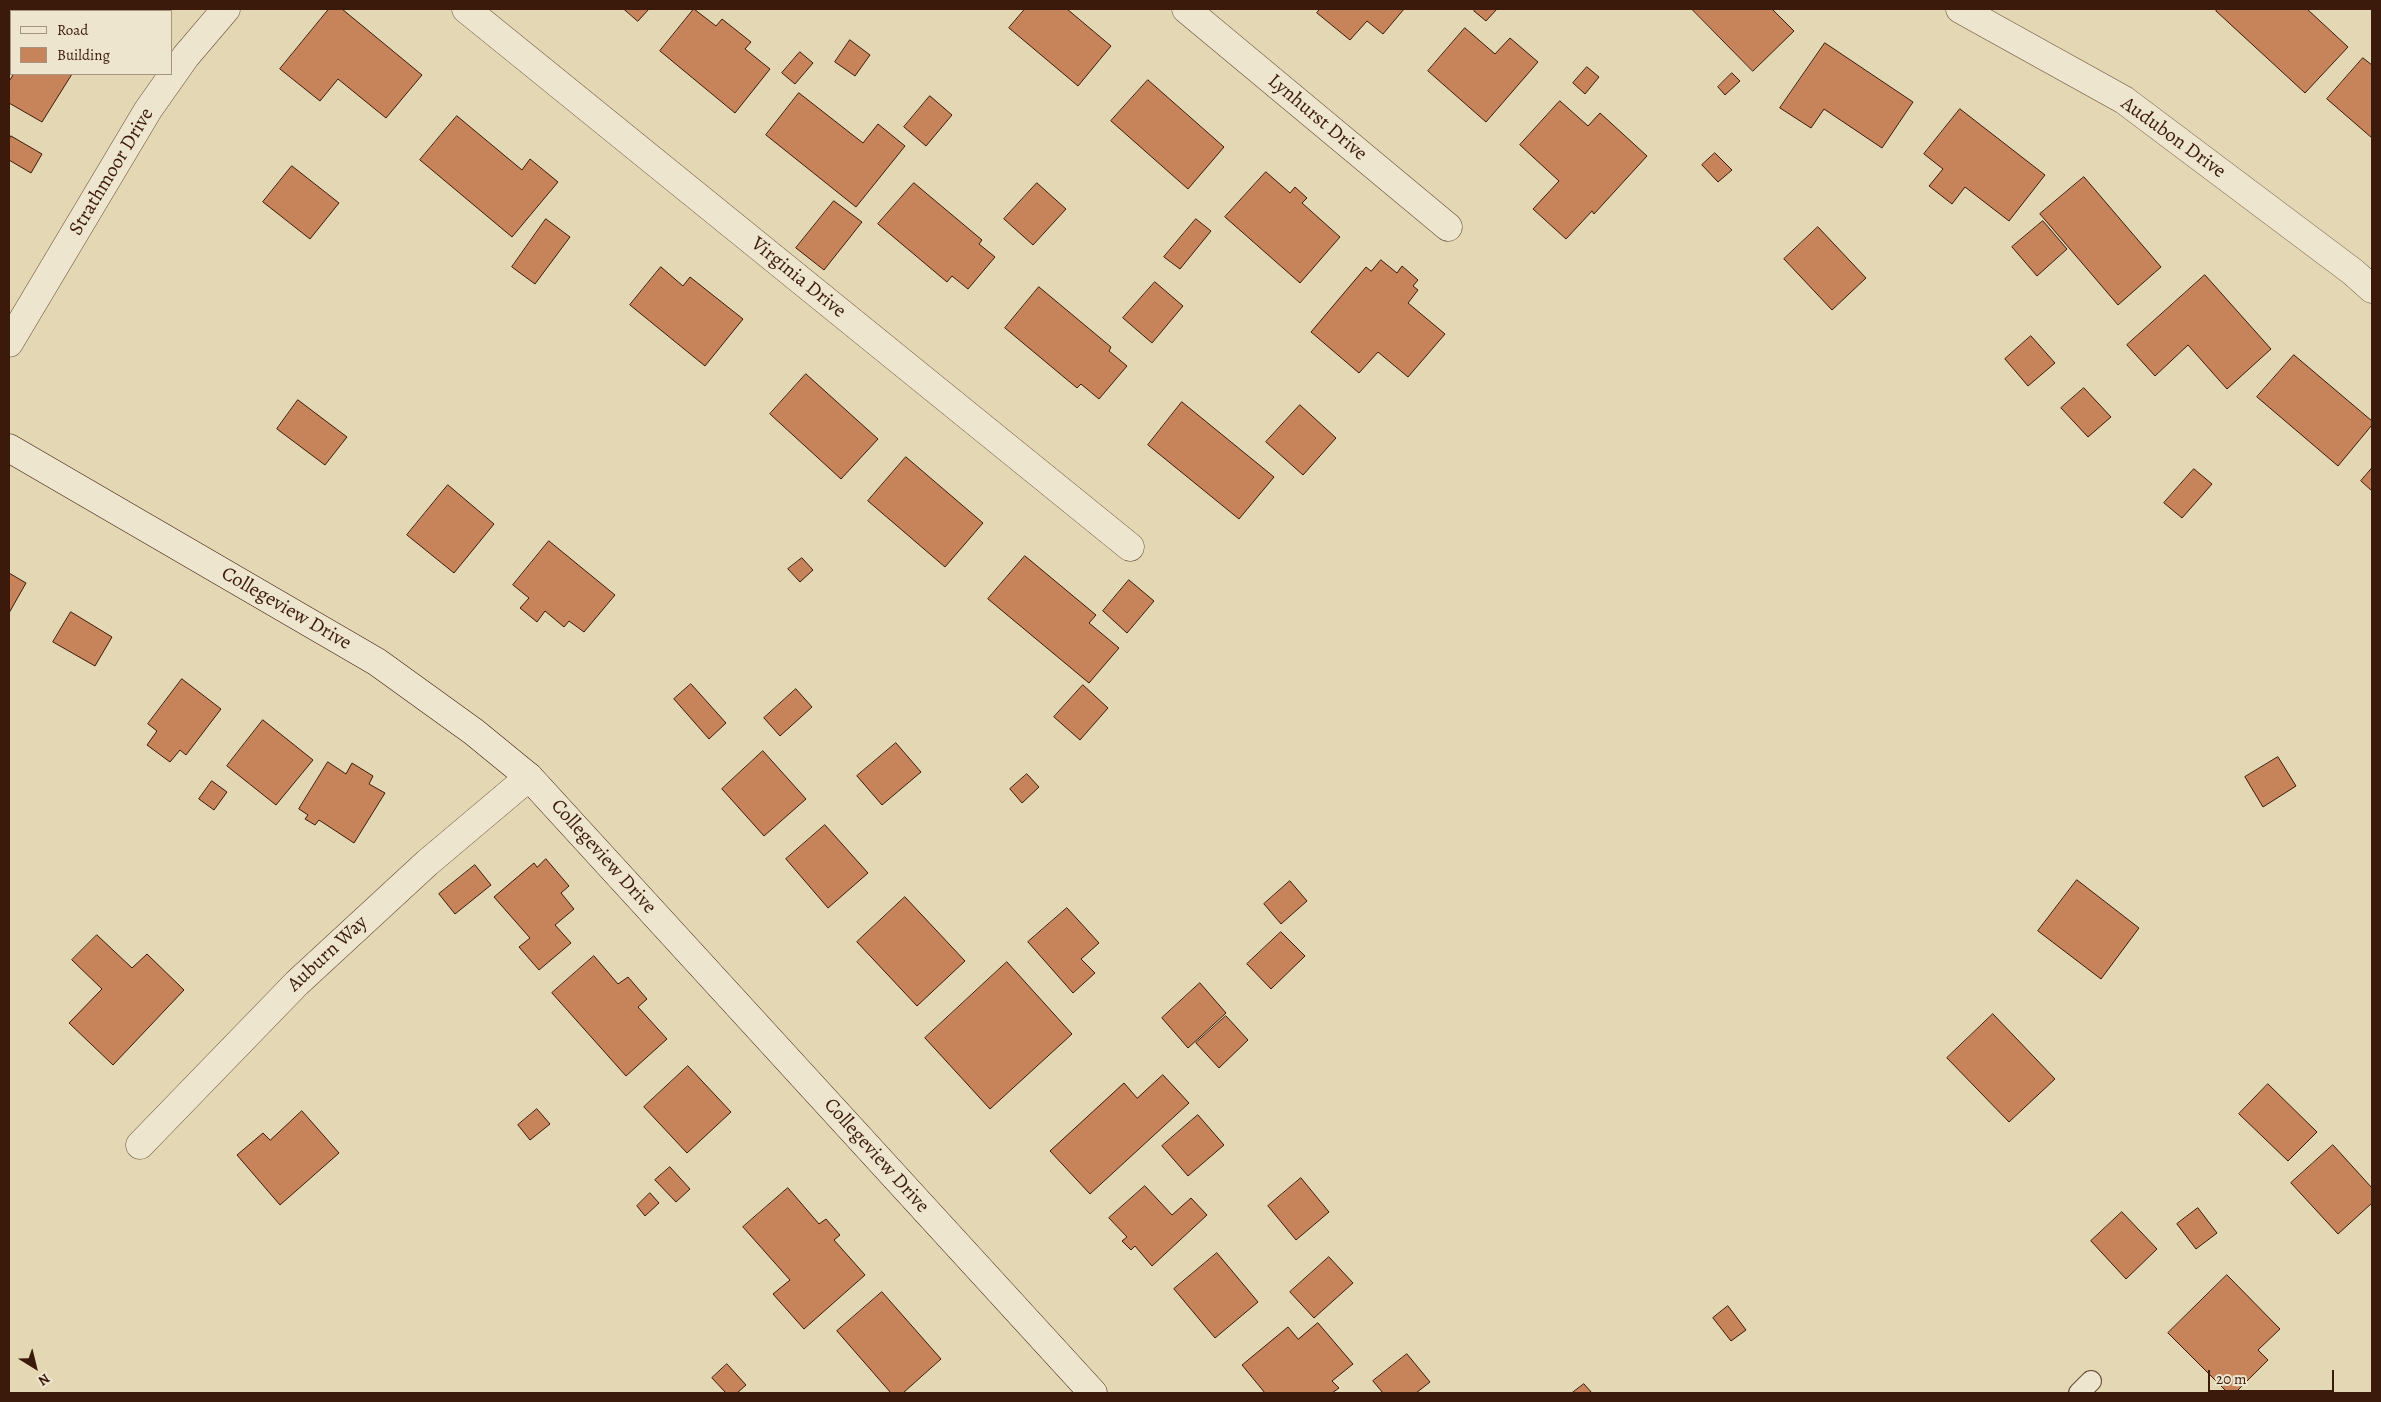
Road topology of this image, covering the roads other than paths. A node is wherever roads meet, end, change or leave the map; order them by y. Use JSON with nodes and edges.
{"nodes":[{"id":1,"x":226,"y":9,"type":"edge"},
{"id":2,"x":466,"y":9,"type":"edge"},
{"id":3,"x":1186,"y":9,"type":"edge"},
{"id":4,"x":1960,"y":9,"type":"edge"},
{"id":5,"x":1448,"y":227,"type":"dead end"},
{"id":6,"x":2372,"y":289,"type":"edge"},
{"id":7,"x":9,"y":342,"type":"edge"},
{"id":8,"x":9,"y":448,"type":"edge"},
{"id":9,"x":1130,"y":547,"type":"dead end"},
{"id":10,"x":529,"y":777,"type":"junction"},
{"id":11,"x":140,"y":1145,"type":"dead end"},
{"id":12,"x":1093,"y":1393,"type":"edge"}],
"edges":[{"from":1,"to":7,"type":"street","name":"Strathmoor Drive"},
{"from":2,"to":9,"type":"street","name":"Virginia Drive"},
{"from":3,"to":5,"type":"street","name":"Lynhurst Drive"},
{"from":4,"to":6,"type":"street","name":"Audubon Drive"},
{"from":8,"to":10,"type":"street","name":"Collegeview Drive"},
{"from":10,"to":11,"type":"street","name":"Auburn Way"},
{"from":10,"to":12,"type":"street","name":"Collegeview Drive"}]}
